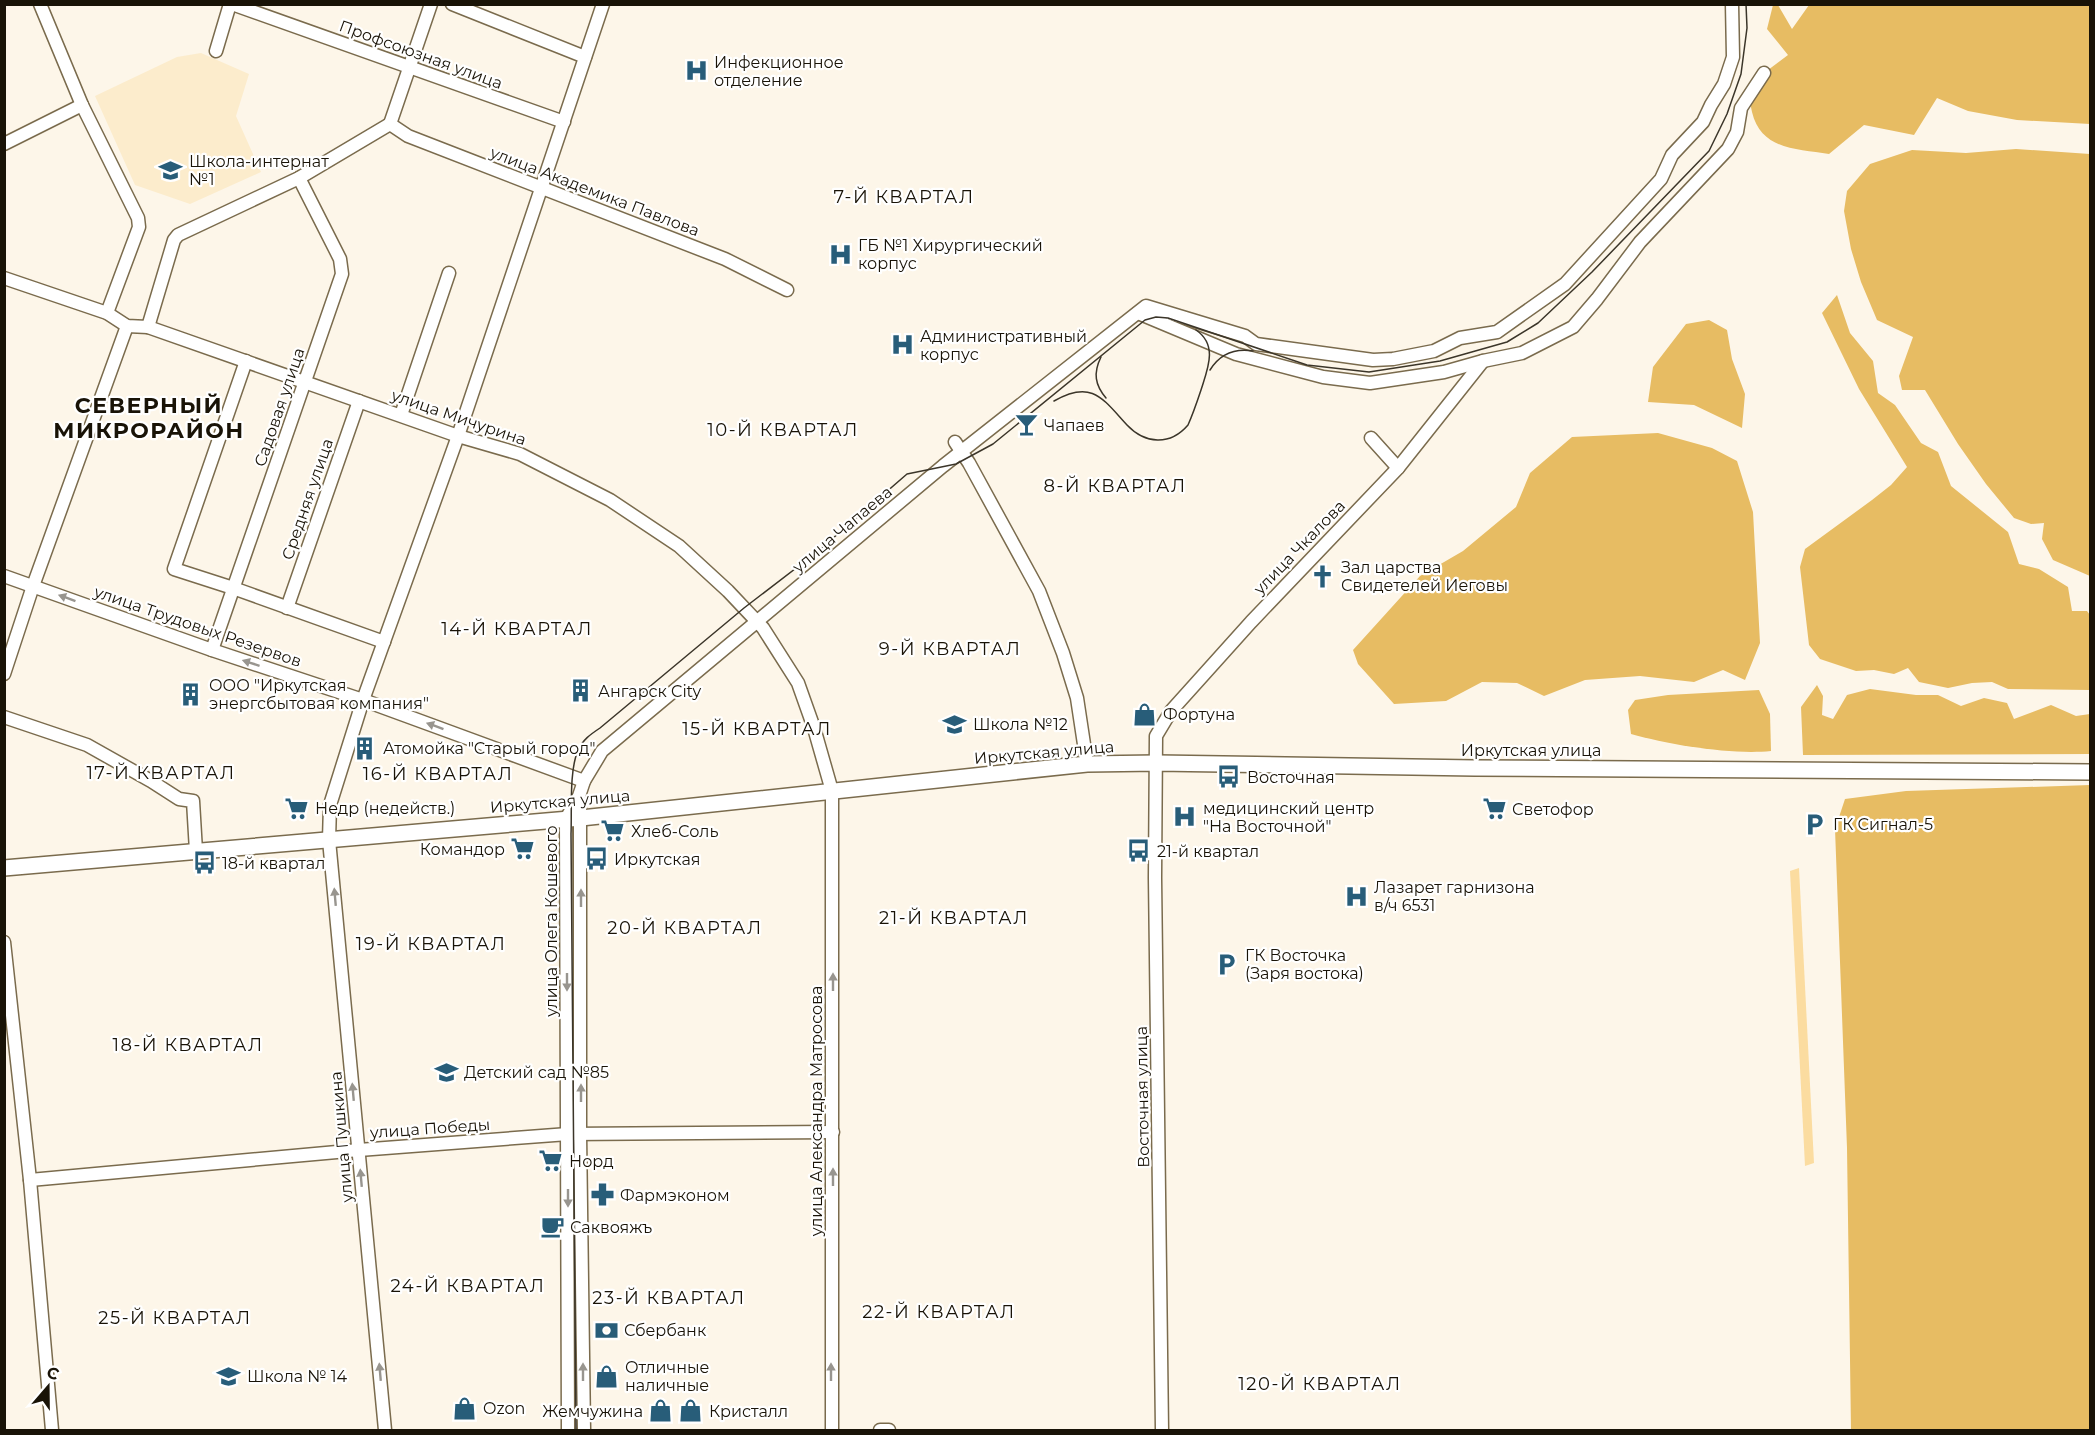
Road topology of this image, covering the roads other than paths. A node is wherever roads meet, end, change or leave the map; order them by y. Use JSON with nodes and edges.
{"nodes":[{"id":1,"x":40,"y":4,"type":"edge"},
{"id":2,"x":231,"y":4,"type":"edge"},
{"id":3,"x":431,"y":4,"type":"edge"},
{"id":4,"x":452,"y":4,"type":"edge"},
{"id":5,"x":603,"y":4,"type":"edge"},
{"id":6,"x":1732,"y":4,"type":"edge"},
{"id":7,"x":216,"y":51,"type":"dead end"},
{"id":8,"x":585,"y":57,"type":"junction"},
{"id":9,"x":410,"y":67,"type":"junction"},
{"id":10,"x":1764,"y":73,"type":"dead end"},
{"id":11,"x":82,"y":105,"type":"junction"},
{"id":12,"x":564,"y":122,"type":"junction"},
{"id":13,"x":390,"y":124,"type":"junction"},
{"id":14,"x":4,"y":144,"type":"edge"},
{"id":15,"x":299,"y":178,"type":"junction"},
{"id":16,"x":542,"y":189,"type":"junction"},
{"id":17,"x":449,"y":273,"type":"dead end"},
{"id":18,"x":4,"y":278,"type":"edge"},
{"id":19,"x":787,"y":290,"type":"dead end"},
{"id":20,"x":1142,"y":309,"type":"junction"},
{"id":21,"x":107,"y":313,"type":"junction"},
{"id":22,"x":127,"y":326,"type":"junction"},
{"id":23,"x":148,"y":327,"type":"junction"},
{"id":24,"x":1483,"y":361,"type":"junction"},
{"id":25,"x":246,"y":362,"type":"junction"},
{"id":26,"x":306,"y":382,"type":"junction"},
{"id":27,"x":358,"y":401,"type":"junction"},
{"id":28,"x":401,"y":415,"type":"junction"},
{"id":29,"x":458,"y":436,"type":"junction"},
{"id":30,"x":1371,"y":438,"type":"dead end"},
{"id":31,"x":958,"y":447,"type":"junction"},
{"id":32,"x":1398,"y":468,"type":"junction"},
{"id":33,"x":4,"y":576,"type":"edge"},
{"id":34,"x":33,"y":586,"type":"junction"},
{"id":35,"x":233,"y":588,"type":"junction"},
{"id":36,"x":287,"y":608,"type":"junction"},
{"id":37,"x":756,"y":621,"type":"junction"},
{"id":38,"x":384,"y":642,"type":"junction"},
{"id":39,"x":212,"y":650,"type":"junction"},
{"id":40,"x":4,"y":674,"type":"edge"},
{"id":41,"x":363,"y":700,"type":"junction"},
{"id":42,"x":4,"y":717,"type":"edge"},
{"id":43,"x":1157,"y":763,"type":"junction"},
{"id":44,"x":1087,"y":764,"type":"junction"},
{"id":45,"x":2091,"y":772,"type":"edge"},
{"id":46,"x":584,"y":781,"type":"junction"},
{"id":47,"x":832,"y":791,"type":"junction"},
{"id":48,"x":579,"y":796,"type":"joint"},
{"id":49,"x":574,"y":818,"type":"junction"},
{"id":50,"x":330,"y":840,"type":"junction"},
{"id":51,"x":196,"y":850,"type":"junction"},
{"id":52,"x":4,"y":868,"type":"edge"},
{"id":53,"x":4,"y":942,"type":"edge"},
{"id":54,"x":833,"y":1132,"type":"junction"},
{"id":55,"x":574,"y":1134,"type":"junction"},
{"id":56,"x":359,"y":1150,"type":"junction"},
{"id":57,"x":30,"y":1180,"type":"junction"},
{"id":58,"x":52,"y":1431,"type":"edge"},
{"id":59,"x":385,"y":1431,"type":"edge"},
{"id":60,"x":568,"y":1431,"type":"edge"},
{"id":61,"x":584,"y":1431,"type":"edge"},
{"id":62,"x":832,"y":1431,"type":"edge"},
{"id":63,"x":880,"y":1431,"type":"edge"},
{"id":64,"x":889,"y":1431,"type":"edge"},
{"id":65,"x":1162,"y":1431,"type":"edge"}],
"edges":[{"from":1,"to":11,"type":"street"},
{"from":2,"to":7,"type":"street"},
{"from":2,"to":9,"type":"street","name":"Профсоюзная улица"},
{"from":3,"to":9,"type":"street"},
{"from":4,"to":8,"type":"street"},
{"from":5,"to":8,"type":"street","name":"улица Пушкина"},
{"from":6,"to":20,"type":"street"},
{"from":8,"to":12,"type":"street","name":"улица Пушкина"},
{"from":9,"to":12,"type":"street","name":"Профсоюзная улица"},
{"from":9,"to":13,"type":"street"},
{"from":10,"to":24,"type":"street"},
{"from":11,"to":14,"type":"street"},
{"from":11,"to":21,"type":"street"},
{"from":12,"to":16,"type":"street","name":"улица Пушкина"},
{"from":13,"to":15,"type":"street"},
{"from":13,"to":16,"type":"street","name":"улица Академика Павлова"},
{"from":15,"to":23,"type":"street"},
{"from":15,"to":26,"type":"street","name":"Садовая улица"},
{"from":16,"to":19,"type":"street","name":"улица Академика Павлова"},
{"from":16,"to":29,"type":"street","name":"улица Пушкина"},
{"from":17,"to":28,"type":"street"},
{"from":18,"to":21,"type":"street"},
{"from":20,"to":24,"type":"street"},
{"from":20,"to":31,"type":"street","name":"улица Чапаева"},
{"from":21,"to":22,"type":"street"},
{"from":22,"to":23,"type":"street","name":"улица Мичурина"},
{"from":22,"to":34,"type":"street"},
{"from":23,"to":25,"type":"street","name":"улица Мичурина"},
{"from":24,"to":32,"type":"street","name":"улица Чкалова"},
{"from":25,"to":26,"type":"street","name":"улица Мичурина"},
{"from":25,"to":35,"type":"street"},
{"from":26,"to":27,"type":"street","name":"улица Мичурина"},
{"from":26,"to":35,"type":"street","name":"Садовая улица"},
{"from":27,"to":28,"type":"street","name":"улица Мичурина"},
{"from":27,"to":36,"type":"street","name":"Средняя улица"},
{"from":28,"to":29,"type":"street","name":"улица Мичурина"},
{"from":29,"to":37,"type":"street","name":"улица Мичурина"},
{"from":29,"to":38,"type":"street","name":"улица Пушкина"},
{"from":30,"to":32,"type":"street"},
{"from":31,"to":37,"type":"street","name":"улица Чапаева"},
{"from":31,"to":44,"type":"street"},
{"from":32,"to":43,"type":"street","name":"улица Чкалова"},
{"from":33,"to":34,"type":"street","name":"улица Трудовых Резервов"},
{"from":39,"to":34,"type":"street","name":"улица Трудовых Резервов","one_way":true},
{"from":34,"to":40,"type":"street"},
{"from":35,"to":36,"type":"street"},
{"from":35,"to":39,"type":"street","name":"Садовая улица"},
{"from":36,"to":38,"type":"street"},
{"from":37,"to":46,"type":"street","name":"улица Чапаева"},
{"from":37,"to":47,"type":"street","name":"улица Мичурина"},
{"from":38,"to":41,"type":"street","name":"улица Пушкина"},
{"from":41,"to":39,"type":"street","name":"улица Трудовых Резервов","one_way":true},
{"from":46,"to":41,"type":"street","name":"улица Трудовых Резервов","one_way":true},
{"from":41,"to":50,"type":"street","name":"улица Пушкина"},
{"from":42,"to":51,"type":"street"},
{"from":43,"to":44,"type":"main road","name":"Иркутская улица"},
{"from":43,"to":45,"type":"main road","name":"Иркутская улица"},
{"from":43,"to":65,"type":"street","name":"Восточная улица"},
{"from":44,"to":47,"type":"main road","name":"Иркутская улица"},
{"from":46,"to":48,"type":"street","name":"улица Чапаева"},
{"from":47,"to":49,"type":"main road","name":"Иркутская улица"},
{"from":54,"to":47,"type":"street","name":"улица Александра Матросова","one_way":true},
{"from":48,"to":49,"type":"street","name":"улица Олега Кошевого"},
{"from":49,"to":50,"type":"main road","name":"Иркутская улица"},
{"from":49,"to":55,"type":"street","name":"улица Олега Кошевого"},
{"from":50,"to":51,"type":"main road","name":"Иркутская улица"},
{"from":56,"to":50,"type":"street","name":"улица Пушкина","one_way":true},
{"from":51,"to":52,"type":"main road","name":"Иркутская улица"},
{"from":53,"to":57,"type":"street"},
{"from":54,"to":55,"type":"street","name":"улица Победы"},
{"from":62,"to":54,"type":"street","name":"улица Александра Матросова","one_way":true},
{"from":55,"to":56,"type":"street","name":"улица Победы"},
{"from":55,"to":60,"type":"street","name":"улица Олега Кошевого","one_way":true},
{"from":61,"to":55,"type":"street","name":"улица Олега Кошевого","one_way":true},
{"from":56,"to":57,"type":"street","name":"улица Победы"},
{"from":59,"to":56,"type":"street","name":"улица Пушкина","one_way":true},
{"from":57,"to":58,"type":"street"},
{"from":63,"to":64,"type":"street"}]}
